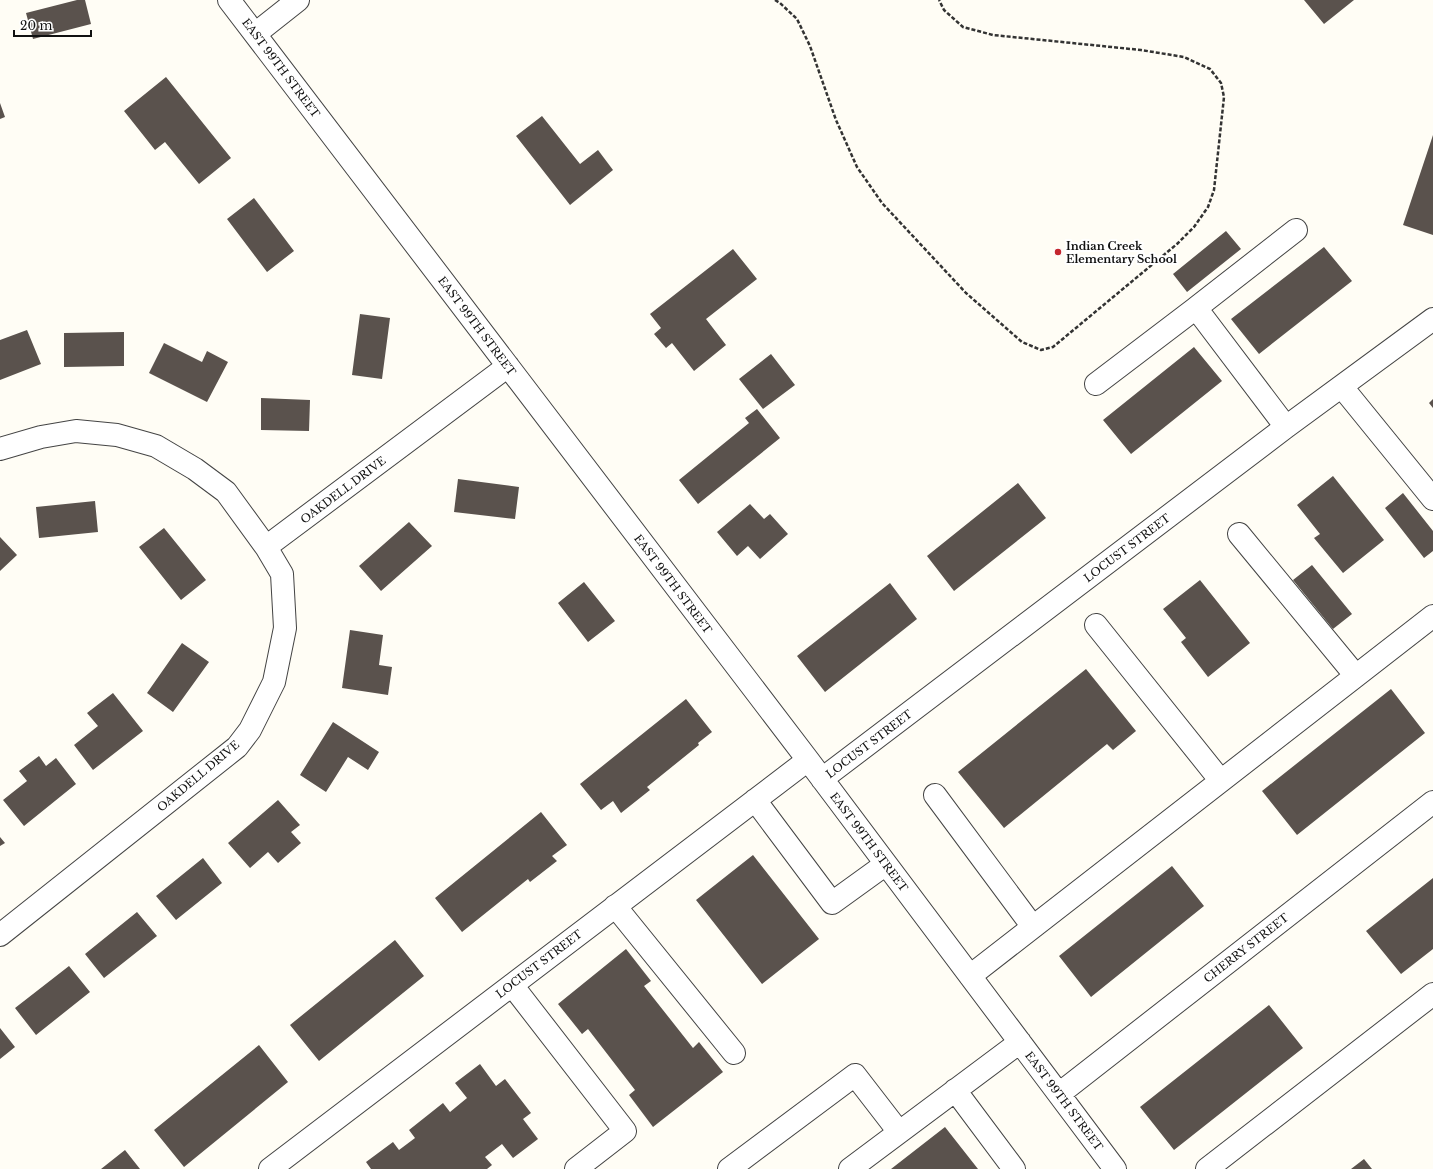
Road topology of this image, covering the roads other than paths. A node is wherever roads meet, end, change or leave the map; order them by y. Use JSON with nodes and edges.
{"nodes":[{"id":1,"x":229,"y":0,"type":"edge"},
{"id":2,"x":298,"y":0,"type":"edge"},
{"id":3,"x":255,"y":34,"type":"junction"},
{"id":4,"x":1296,"y":230,"type":"dead end"},
{"id":5,"x":1196,"y":308,"type":"junction"},
{"id":6,"x":1433,"y":320,"type":"edge"},
{"id":7,"x":508,"y":366,"type":"junction"},
{"id":8,"x":1096,"y":384,"type":"dead end"},
{"id":9,"x":1342,"y":386,"type":"junction"},
{"id":10,"x":1286,"y":427,"type":"junction"},
{"id":11,"x":0,"y":449,"type":"edge"},
{"id":12,"x":1433,"y":499,"type":"edge"},
{"id":13,"x":1239,"y":534,"type":"dead end"},
{"id":14,"x":266,"y":547,"type":"junction"},
{"id":15,"x":1433,"y":616,"type":"edge"},
{"id":16,"x":1096,"y":625,"type":"dead end"},
{"id":17,"x":1356,"y":676,"type":"junction"},
{"id":18,"x":808,"y":760,"type":"junction"},
{"id":19,"x":822,"y":779,"type":"junction"},
{"id":20,"x":1221,"y":781,"type":"junction"},
{"id":21,"x":935,"y":794,"type":"dead end"},
{"id":22,"x":755,"y":800,"type":"junction"},
{"id":23,"x":1433,"y":802,"type":"edge"},
{"id":24,"x":886,"y":864,"type":"junction"},
{"id":25,"x":615,"y":906,"type":"junction"},
{"id":26,"x":1033,"y":927,"type":"junction"},
{"id":27,"x":0,"y":935,"type":"edge"},
{"id":28,"x":970,"y":976,"type":"junction"},
{"id":29,"x":512,"y":985,"type":"junction"},
{"id":30,"x":1433,"y":994,"type":"edge"},
{"id":31,"x":1020,"y":1042,"type":"junction"},
{"id":32,"x":734,"y":1053,"type":"dead end"},
{"id":33,"x":955,"y":1090,"type":"junction"},
{"id":34,"x":1059,"y":1094,"type":"junction"},
{"id":35,"x":899,"y":1132,"type":"junction"},
{"id":36,"x":292,"y":1162,"type":"edge"},
{"id":37,"x":270,"y":1169,"type":"edge"},
{"id":38,"x":576,"y":1169,"type":"edge"},
{"id":39,"x":729,"y":1169,"type":"edge"},
{"id":40,"x":850,"y":1169,"type":"edge"},
{"id":41,"x":1014,"y":1169,"type":"edge"},
{"id":42,"x":1115,"y":1169,"type":"edge"},
{"id":43,"x":1207,"y":1169,"type":"edge"}],
"edges":[{"from":1,"to":3,"type":"street","name":"EAST 99TH STREET"},
{"from":2,"to":3,"type":"street"},
{"from":3,"to":7,"type":"street","name":"EAST 99TH STREET"},
{"from":4,"to":5,"type":"street"},
{"from":5,"to":8,"type":"street"},
{"from":5,"to":10,"type":"street"},
{"from":6,"to":9,"type":"street","name":"LOCUST STREET"},
{"from":7,"to":14,"type":"street","name":"OAKDELL DRIVE"},
{"from":7,"to":18,"type":"street","name":"EAST 99TH STREET"},
{"from":9,"to":10,"type":"street","name":"LOCUST STREET"},
{"from":9,"to":12,"type":"street"},
{"from":10,"to":19,"type":"street","name":"LOCUST STREET"},
{"from":11,"to":14,"type":"street"},
{"from":13,"to":17,"type":"street"},
{"from":14,"to":27,"type":"street","name":"OAKDELL DRIVE"},
{"from":15,"to":17,"type":"street"},
{"from":16,"to":20,"type":"street"},
{"from":17,"to":20,"type":"street"},
{"from":18,"to":19,"type":"street","name":"EAST 99TH STREET"},
{"from":18,"to":22,"type":"street","name":"LOCUST STREET"},
{"from":19,"to":24,"type":"street","name":"EAST 99TH STREET"},
{"from":20,"to":26,"type":"street"},
{"from":21,"to":26,"type":"street"},
{"from":22,"to":24,"type":"street"},
{"from":22,"to":25,"type":"street","name":"LOCUST STREET"},
{"from":23,"to":34,"type":"street","name":"CHERRY STREET"},
{"from":24,"to":28,"type":"street","name":"EAST 99TH STREET"},
{"from":25,"to":29,"type":"street","name":"LOCUST STREET"},
{"from":25,"to":32,"type":"street"},
{"from":26,"to":28,"type":"street"},
{"from":28,"to":31,"type":"street","name":"EAST 99TH STREET"},
{"from":29,"to":36,"type":"street","name":"LOCUST STREET"},
{"from":29,"to":38,"type":"street"},
{"from":30,"to":43,"type":"street"},
{"from":31,"to":33,"type":"street"},
{"from":31,"to":34,"type":"street","name":"EAST 99TH STREET"},
{"from":33,"to":35,"type":"street"},
{"from":33,"to":41,"type":"street"},
{"from":34,"to":42,"type":"street","name":"EAST 99TH STREET"},
{"from":35,"to":39,"type":"street"},
{"from":35,"to":40,"type":"street"},
{"from":36,"to":37,"type":"street","name":"LOCUST STREET"}]}
